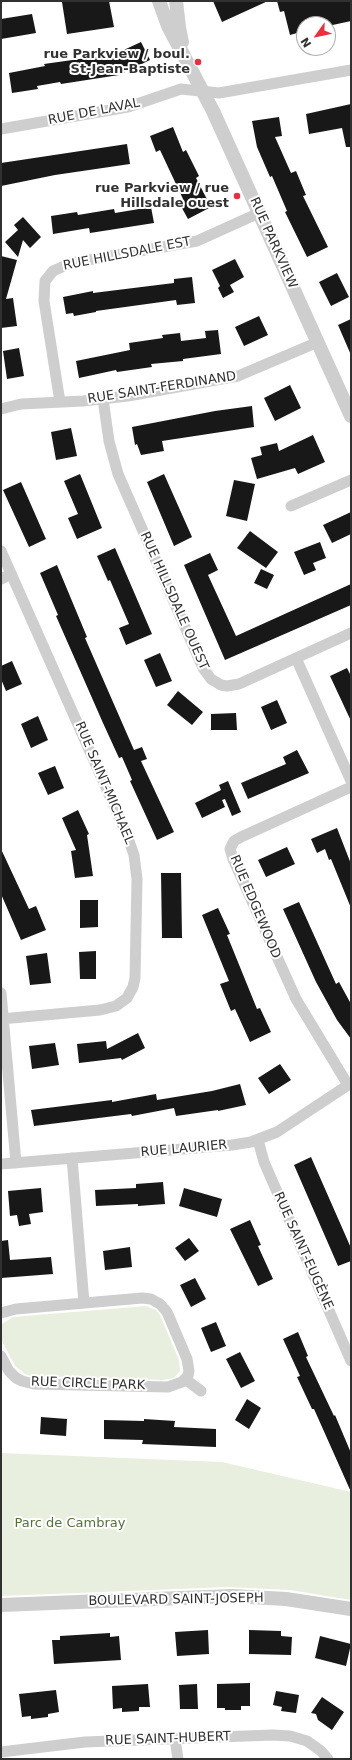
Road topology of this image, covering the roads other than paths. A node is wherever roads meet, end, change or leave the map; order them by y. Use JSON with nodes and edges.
{"nodes":[{"id":1,"x":160,"y":1,"type":"edge"},
{"id":2,"x":176,"y":1,"type":"edge"},
{"id":3,"x":351,"y":70,"type":"edge"},
{"id":4,"x":192,"y":71,"type":"junction"},
{"id":5,"x":203,"y":91,"type":"junction"},
{"id":6,"x":1,"y":129,"type":"edge"},
{"id":7,"x":259,"y":212,"type":"junction"},
{"id":8,"x":318,"y":342,"type":"junction"},
{"id":9,"x":103,"y":399,"type":"junction"},
{"id":10,"x":60,"y":402,"type":"junction"},
{"id":11,"x":1,"y":409,"type":"edge"},
{"id":12,"x":351,"y":416,"type":"edge"},
{"id":13,"x":351,"y":480,"type":"edge"},
{"id":14,"x":291,"y":506,"type":"dead end"},
{"id":15,"x":1,"y":552,"type":"edge"},
{"id":16,"x":6,"y":577,"type":"edge"},
{"id":17,"x":351,"y":633,"type":"edge"},
{"id":18,"x":296,"y":658,"type":"junction"},
{"id":19,"x":351,"y":781,"type":"edge"},
{"id":20,"x":351,"y":787,"type":"edge"},
{"id":21,"x":1,"y":993,"type":"edge"},
{"id":22,"x":2,"y":1019,"type":"edge"},
{"id":23,"x":349,"y":1084,"type":"edge"},
{"id":24,"x":258,"y":1140,"type":"junction"},
{"id":25,"x":72,"y":1158,"type":"junction"},
{"id":26,"x":16,"y":1163,"type":"junction"},
{"id":27,"x":1,"y":1164,"type":"edge"},
{"id":28,"x":84,"y":1303,"type":"junction"},
{"id":29,"x":1,"y":1313,"type":"edge"},
{"id":30,"x":1,"y":1356,"type":"edge"},
{"id":31,"x":351,"y":1361,"type":"edge"},
{"id":32,"x":185,"y":1379,"type":"junction"},
{"id":33,"x":201,"y":1391,"type":"dead end"},
{"id":34,"x":1,"y":1605,"type":"edge"},
{"id":35,"x":351,"y":1609,"type":"edge"},
{"id":36,"x":175,"y":1739,"type":"junction"},
{"id":37,"x":1,"y":1752,"type":"edge"},
{"id":38,"x":178,"y":1759,"type":"edge"},
{"id":39,"x":328,"y":1759,"type":"edge"}],
"edges":[{"from":1,"to":4,"type":"street","name":"RUE PARKVIEW"},
{"from":2,"to":4,"type":"street","name":"RUE PARKVIEW"},
{"from":3,"to":5,"type":"street","name":"RUE DE LAVAL"},
{"from":4,"to":5,"type":"street","name":"RUE PARKVIEW"},
{"from":5,"to":6,"type":"street","name":"RUE DE LAVAL"},
{"from":5,"to":7,"type":"street","name":"RUE PARKVIEW"},
{"from":7,"to":8,"type":"street","name":"RUE PARKVIEW"},
{"from":7,"to":10,"type":"street","name":"RUE HILLSDALE EST"},
{"from":8,"to":9,"type":"street","name":"RUE SAINT-FERDINAND"},
{"from":8,"to":12,"type":"street","name":"RUE PARKVIEW"},
{"from":9,"to":10,"type":"street","name":"RUE SAINT-FERDINAND"},
{"from":9,"to":18,"type":"street","name":"RUE HILLSDALE OUEST"},
{"from":10,"to":11,"type":"street","name":"RUE SAINT-FERDINAND"},
{"from":13,"to":14,"type":"street"},
{"from":15,"to":16,"type":"street","name":"RUE SAINT-MICHAEL"},
{"from":16,"to":22,"type":"street","name":"RUE SAINT-MICHAEL"},
{"from":17,"to":18,"type":"street","name":"RUE HILLSDALE OUEST"},
{"from":18,"to":19,"type":"street"},
{"from":20,"to":23,"type":"street","name":"RUE EDGEWOOD"},
{"from":21,"to":22,"type":"street"},
{"from":22,"to":26,"type":"street"},
{"from":23,"to":24,"type":"street","name":"RUE LAURIER"},
{"from":24,"to":25,"type":"street","name":"RUE LAURIER"},
{"from":24,"to":31,"type":"street","name":"RUE SAINT-EUGÈNE"},
{"from":25,"to":26,"type":"street","name":"RUE LAURIER"},
{"from":25,"to":28,"type":"street"},
{"from":26,"to":27,"type":"street","name":"RUE LAURIER"},
{"from":28,"to":29,"type":"street"},
{"from":28,"to":32,"type":"street"},
{"from":30,"to":32,"type":"street","name":"RUE CIRCLE PARK"},
{"from":32,"to":33,"type":"street"},
{"from":34,"to":35,"type":"street","name":"BOULEVARD SAINT-JOSEPH"},
{"from":36,"to":37,"type":"street","name":"RUE SAINT-HUBERT"},
{"from":36,"to":38,"type":"street"},
{"from":36,"to":39,"type":"street","name":"RUE SAINT-HUBERT"}]}
